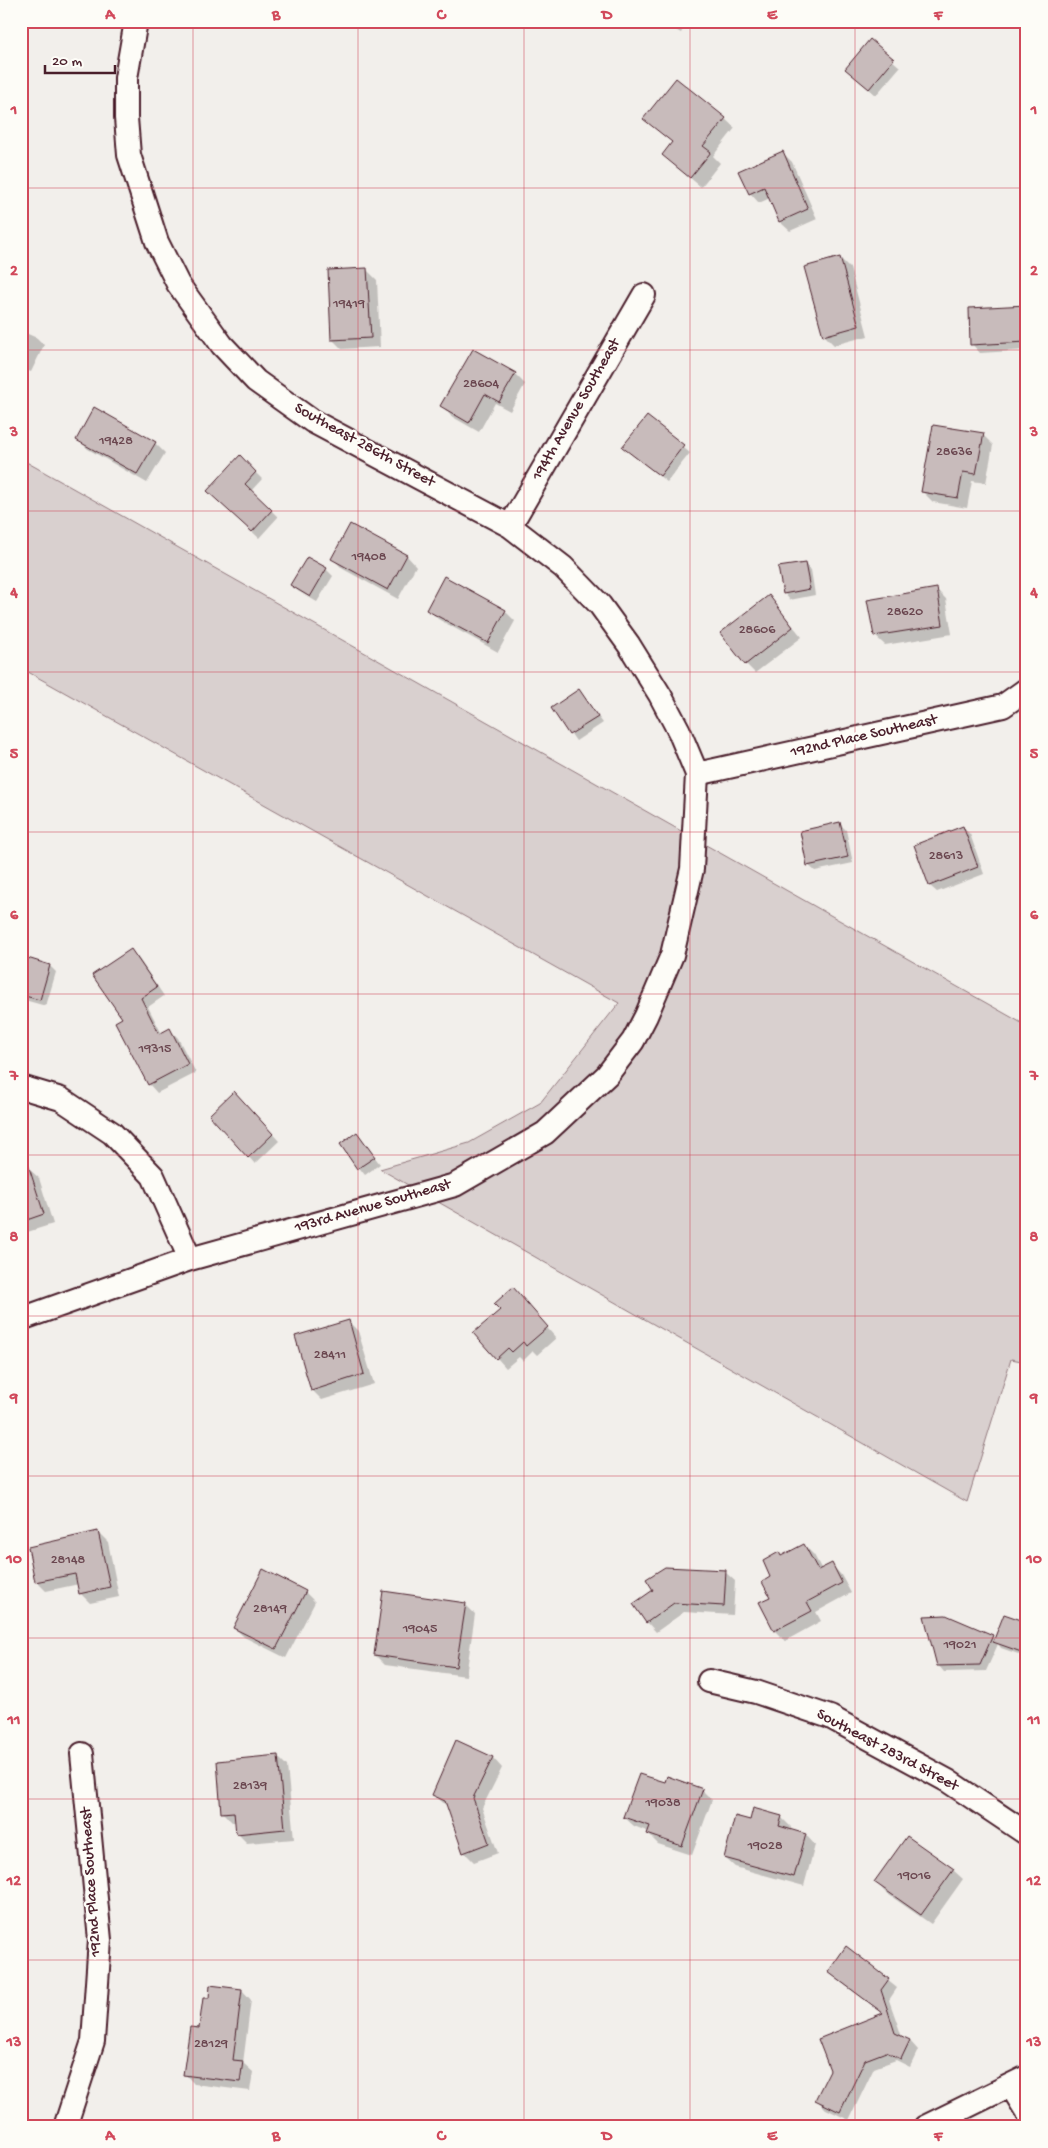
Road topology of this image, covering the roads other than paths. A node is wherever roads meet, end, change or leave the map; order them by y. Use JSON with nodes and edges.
{"nodes":[{"id":1,"x":136,"y":21,"type":"edge"},
{"id":2,"x":644,"y":295,"type":"dead end"},
{"id":3,"x":510,"y":526,"type":"junction"},
{"id":4,"x":1027,"y":689,"type":"edge"},
{"id":5,"x":697,"y":774,"type":"junction"},
{"id":6,"x":21,"y":1087,"type":"edge"},
{"id":7,"x":190,"y":1259,"type":"junction"},
{"id":8,"x":21,"y":1319,"type":"edge"},
{"id":9,"x":710,"y":1681,"type":"dead end"},
{"id":10,"x":82,"y":1754,"type":"dead end"},
{"id":11,"x":1027,"y":1834,"type":"edge"},
{"id":12,"x":1019,"y":2081,"type":"edge"},
{"id":13,"x":1027,"y":2112,"type":"edge"},
{"id":14,"x":65,"y":2127,"type":"edge"},
{"id":15,"x":925,"y":2127,"type":"edge"}],
"edges":[{"from":1,"to":3,"type":"street","name":"Southeast 286th Street"},
{"from":2,"to":3,"type":"street","name":"194th Avenue Southeast"},
{"from":3,"to":5,"type":"street","name":"193rd Avenue Southeast"},
{"from":4,"to":5,"type":"street","name":"192nd Place Southeast"},
{"from":5,"to":7,"type":"street","name":"193rd Avenue Southeast"},
{"from":6,"to":7,"type":"street"},
{"from":7,"to":8,"type":"street","name":"193rd Avenue Southeast"},
{"from":9,"to":11,"type":"street","name":"Southeast 283rd Street"},
{"from":10,"to":14,"type":"street","name":"192nd Place Southeast"},
{"from":12,"to":13,"type":"street"},
{"from":12,"to":15,"type":"street"}]}
